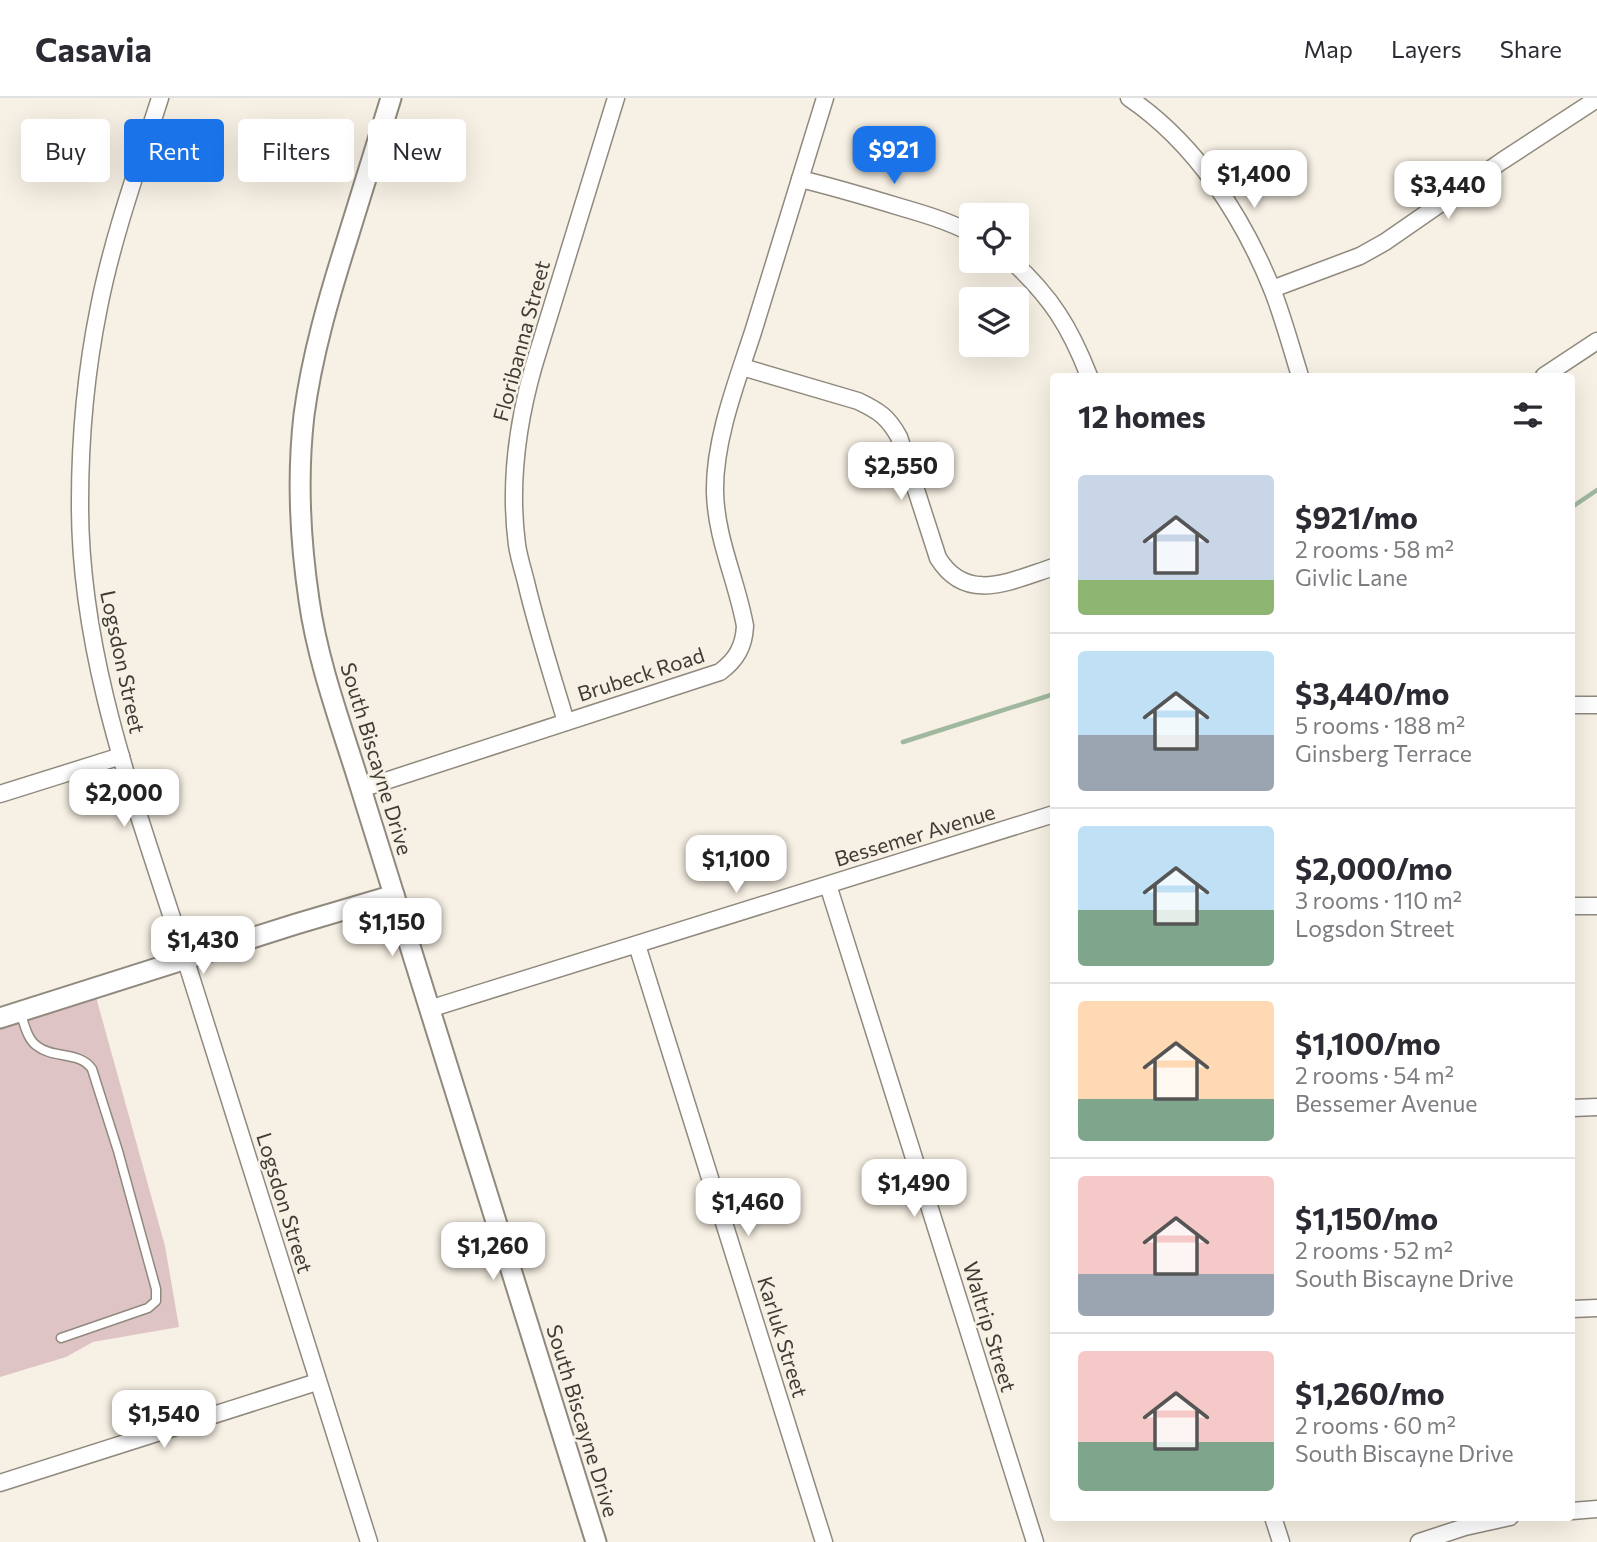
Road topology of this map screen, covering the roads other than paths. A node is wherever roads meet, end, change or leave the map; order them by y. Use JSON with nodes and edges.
{"nodes":[{"id":1,"x":160,"y":98,"type":"edge"},
{"id":2,"x":391,"y":98,"type":"edge"},
{"id":3,"x":615,"y":98,"type":"edge"},
{"id":4,"x":825,"y":98,"type":"edge"},
{"id":5,"x":1129,"y":98,"type":"edge"},
{"id":6,"x":1597,"y":99,"type":"edge"},
{"id":7,"x":800,"y":179,"type":"junction"},
{"id":8,"x":959,"y":227,"type":"edge"},
{"id":9,"x":1024,"y":273,"type":"edge"},
{"id":10,"x":1272,"y":289,"type":"junction"},
{"id":11,"x":1597,"y":341,"type":"edge"},
{"id":12,"x":741,"y":368,"type":"junction"},
{"id":13,"x":1088,"y":373,"type":"edge"},
{"id":14,"x":1299,"y":373,"type":"edge"},
{"id":15,"x":1549,"y":373,"type":"edge"},
{"id":16,"x":1050,"y":568,"type":"edge"},
{"id":17,"x":1575,"y":705,"type":"edge"},
{"id":18,"x":1597,"y":705,"type":"edge"},
{"id":19,"x":566,"y":722,"type":"junction"},
{"id":20,"x":121,"y":756,"type":"junction"},
{"id":21,"x":361,"y":789,"type":"junction"},
{"id":22,"x":0,"y":794,"type":"edge"},
{"id":23,"x":1050,"y":816,"type":"edge"},
{"id":24,"x":828,"y":885,"type":"junction"},
{"id":25,"x":394,"y":895,"type":"junction"},
{"id":26,"x":1575,"y":906,"type":"edge"},
{"id":27,"x":1597,"y":906,"type":"edge"},
{"id":28,"x":637,"y":945,"type":"junction"},
{"id":29,"x":186,"y":960,"type":"junction"},
{"id":30,"x":429,"y":1009,"type":"junction"},
{"id":31,"x":20,"y":1011,"type":"junction"},
{"id":32,"x":0,"y":1018,"type":"edge"},
{"id":33,"x":1597,"y":1107,"type":"edge"},
{"id":34,"x":1575,"y":1108,"type":"edge"},
{"id":35,"x":1597,"y":1308,"type":"edge"},
{"id":36,"x":1575,"y":1309,"type":"edge"},
{"id":37,"x":61,"y":1338,"type":"dead end"},
{"id":38,"x":317,"y":1382,"type":"junction"},
{"id":39,"x":0,"y":1483,"type":"edge"},
{"id":40,"x":1597,"y":1510,"type":"edge"},
{"id":41,"x":1575,"y":1511,"type":"edge"},
{"id":42,"x":1274,"y":1521,"type":"edge"},
{"id":43,"x":1492,"y":1521,"type":"edge"},
{"id":44,"x":369,"y":1542,"type":"edge"},
{"id":45,"x":596,"y":1542,"type":"edge"},
{"id":46,"x":824,"y":1542,"type":"edge"},
{"id":47,"x":1035,"y":1542,"type":"edge"},
{"id":48,"x":1281,"y":1542,"type":"edge"},
{"id":49,"x":1419,"y":1542,"type":"edge"}],
"edges":[{"from":1,"to":20,"type":"street","name":"Logsdon Street"},
{"from":2,"to":21,"type":"street","name":"South Biscayne Drive"},
{"from":3,"to":19,"type":"street","name":"Floribanna Street"},
{"from":4,"to":7,"type":"street","name":"Brubeck Road"},
{"from":5,"to":10,"type":"street"},
{"from":6,"to":10,"type":"street"},
{"from":7,"to":8,"type":"street"},
{"from":7,"to":12,"type":"street","name":"Brubeck Road"},
{"from":9,"to":13,"type":"street"},
{"from":10,"to":14,"type":"street"},
{"from":11,"to":15,"type":"street"},
{"from":12,"to":16,"type":"street"},
{"from":12,"to":19,"type":"street","name":"Brubeck Road"},
{"from":17,"to":18,"type":"street"},
{"from":19,"to":21,"type":"street","name":"Brubeck Road"},
{"from":20,"to":22,"type":"street"},
{"from":20,"to":29,"type":"street","name":"Logsdon Street"},
{"from":21,"to":25,"type":"street","name":"South Biscayne Drive"},
{"from":23,"to":24,"type":"street","name":"Bessemer Avenue"},
{"from":24,"to":28,"type":"street","name":"Bessemer Avenue"},
{"from":24,"to":47,"type":"street","name":"Waltrip Street"},
{"from":25,"to":29,"type":"street"},
{"from":25,"to":30,"type":"street","name":"South Biscayne Drive"},
{"from":26,"to":27,"type":"street"},
{"from":28,"to":30,"type":"street","name":"Bessemer Avenue"},
{"from":28,"to":46,"type":"street","name":"Karluk Street"},
{"from":29,"to":31,"type":"street"},
{"from":29,"to":38,"type":"street","name":"Logsdon Street"},
{"from":30,"to":45,"type":"street","name":"South Biscayne Drive"},
{"from":31,"to":32,"type":"street"},
{"from":31,"to":37,"type":"lane"},
{"from":33,"to":34,"type":"street"},
{"from":35,"to":36,"type":"street"},
{"from":38,"to":39,"type":"street"},
{"from":38,"to":44,"type":"street","name":"Logsdon Street"},
{"from":40,"to":41,"type":"street"},
{"from":42,"to":48,"type":"street"},
{"from":43,"to":49,"type":"street"}]}
